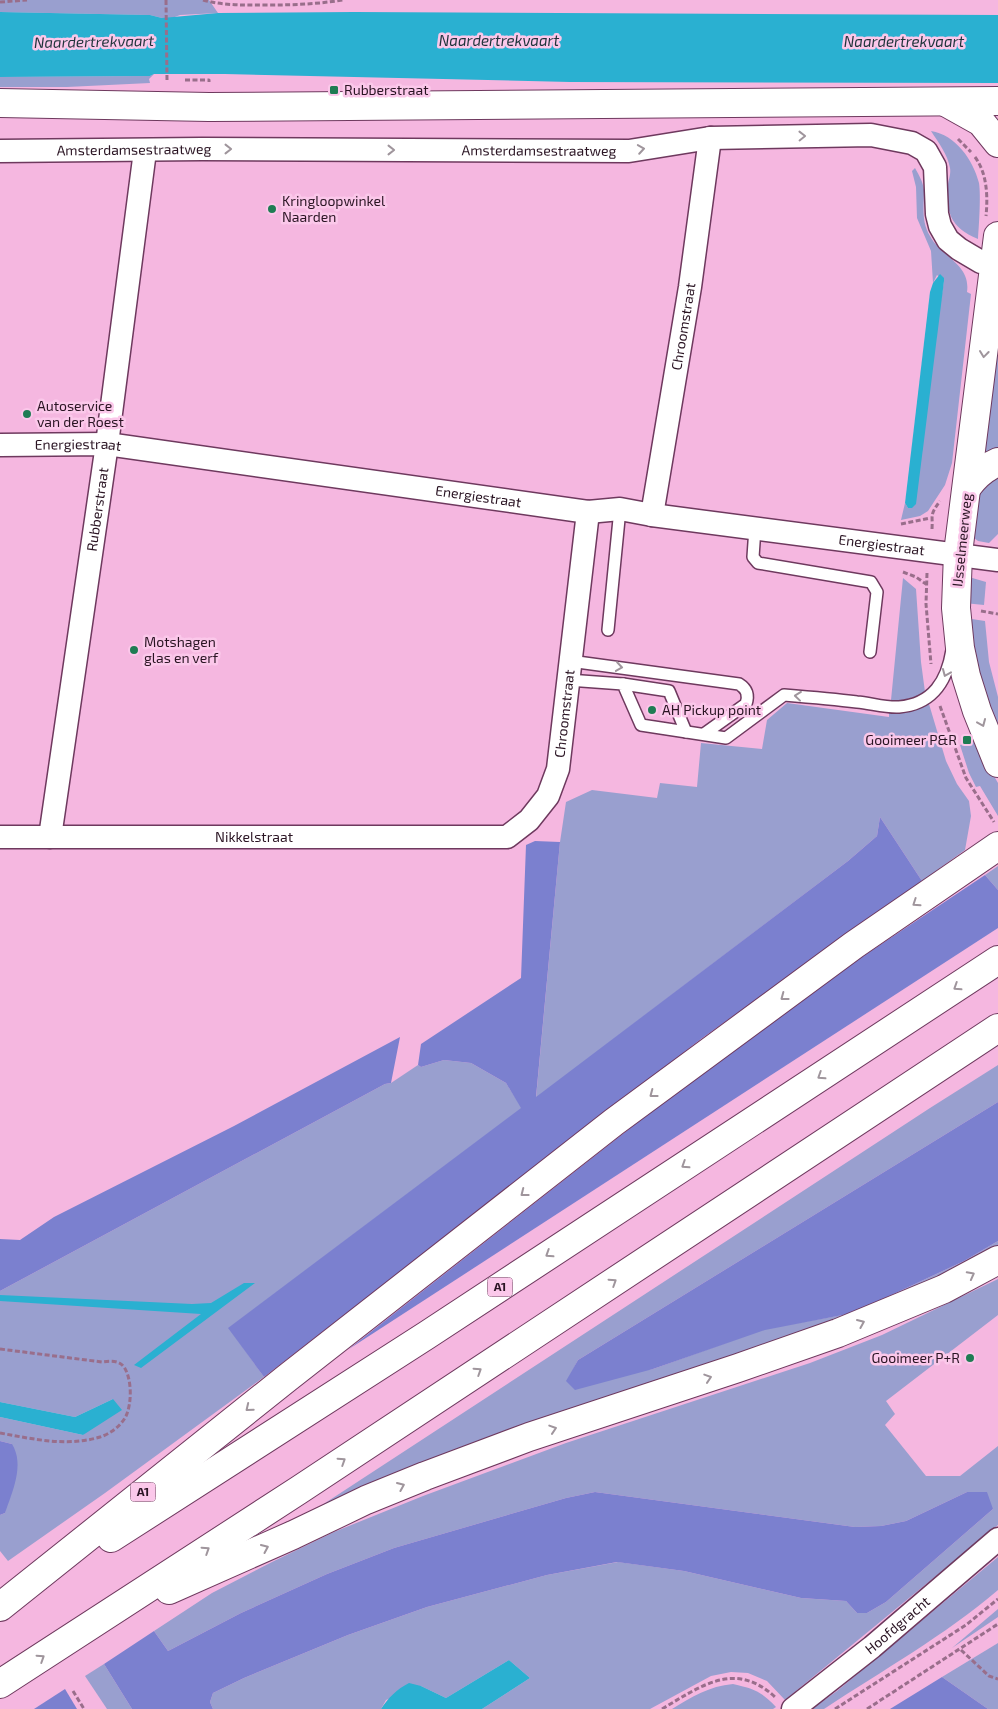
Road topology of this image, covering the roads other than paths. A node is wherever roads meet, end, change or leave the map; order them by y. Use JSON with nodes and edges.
{"nodes":[{"id":1,"x":944,"y":101,"type":"junction"},
{"id":2,"x":998,"y":101,"type":"edge"},
{"id":3,"x":0,"y":103,"type":"edge"},
{"id":4,"x":710,"y":138,"type":"junction"},
{"id":5,"x":998,"y":143,"type":"edge"},
{"id":6,"x":0,"y":151,"type":"edge"},
{"id":7,"x":144,"y":151,"type":"junction"},
{"id":8,"x":993,"y":239,"type":"edge"},
{"id":9,"x":993,"y":312,"type":"edge"},
{"id":10,"x":107,"y":444,"type":"junction"},
{"id":11,"x":0,"y":445,"type":"edge"},
{"id":12,"x":998,"y":462,"type":"edge"},
{"id":13,"x":968,"y":486,"type":"junction"},
{"id":14,"x":620,"y":509,"type":"junction"},
{"id":15,"x":588,"y":512,"type":"junction"},
{"id":16,"x":652,"y":515,"type":"junction"},
{"id":17,"x":756,"y":528,"type":"junction"},
{"id":18,"x":958,"y":554,"type":"junction"},
{"id":19,"x":998,"y":560,"type":"edge"},
{"id":20,"x":956,"y":626,"type":"junction"},
{"id":21,"x":608,"y":630,"type":"dead end"},
{"id":22,"x":870,"y":652,"type":"dead end"},
{"id":23,"x":569,"y":670,"type":"junction"},
{"id":24,"x":623,"y":684,"type":"junction"},
{"id":25,"x":686,"y":732,"type":"junction"},
{"id":26,"x":704,"y":734,"type":"junction"},
{"id":27,"x":998,"y":763,"type":"edge"},
{"id":28,"x":0,"y":837,"type":"edge"},
{"id":29,"x":50,"y":837,"type":"junction"},
{"id":30,"x":507,"y":837,"type":"joint"},
{"id":31,"x":998,"y":846,"type":"edge"},
{"id":32,"x":998,"y":960,"type":"edge"},
{"id":33,"x":998,"y":1028,"type":"edge"},
{"id":34,"x":998,"y":1260,"type":"edge"},
{"id":35,"x":998,"y":1539,"type":"edge"},
{"id":36,"x":0,"y":1608,"type":"edge"},
{"id":37,"x":92,"y":1624,"type":"junction"},
{"id":38,"x":0,"y":1684,"type":"edge"},
{"id":39,"x":786,"y":1706,"type":"edge"}],
"edges":[{"from":1,"to":2,"type":"main road"},
{"from":1,"to":3,"type":"main road"},
{"from":1,"to":5,"type":"main road"},
{"from":7,"to":4,"type":"street","name":"Amsterdamsestraatweg","one_way":true},
{"from":4,"to":8,"type":"street","name":"Amsterdamsestraatweg","one_way":true},
{"from":4,"to":16,"type":"street","name":"Chroomstraat"},
{"from":6,"to":7,"type":"street","name":"Amsterdamsestraatweg"},
{"from":7,"to":10,"type":"street","name":"Rubberstraat"},
{"from":8,"to":9,"type":"main road","name":"IJsselmeerweg"},
{"from":9,"to":13,"type":"main road","name":"IJsselmeerweg","one_way":true},
{"from":10,"to":11,"type":"street","name":"Energiestraat"},
{"from":10,"to":15,"type":"street","name":"Energiestraat"},
{"from":10,"to":29,"type":"street","name":"Rubberstraat"},
{"from":12,"to":13,"type":"main road"},
{"from":13,"to":18,"type":"main road","name":"IJsselmeerweg"},
{"from":14,"to":15,"type":"street","name":"Energiestraat"},
{"from":14,"to":16,"type":"street","name":"Energiestraat"},
{"from":14,"to":21,"type":"lane"},
{"from":15,"to":23,"type":"street","name":"Chroomstraat"},
{"from":16,"to":17,"type":"street","name":"Energiestraat"},
{"from":17,"to":18,"type":"street","name":"Energiestraat"},
{"from":17,"to":22,"type":"lane"},
{"from":18,"to":19,"type":"street","name":"Energiestraat"},
{"from":18,"to":20,"type":"main road","name":"IJsselmeerweg"},
{"from":20,"to":26,"type":"lane","one_way":true},
{"from":20,"to":27,"type":"main road","name":"IJsselmeerweg","one_way":true},
{"from":23,"to":24,"type":"lane"},
{"from":23,"to":26,"type":"lane","one_way":true},
{"from":23,"to":30,"type":"street","name":"Chroomstraat"},
{"from":24,"to":25,"type":"lane"},
{"from":24,"to":25,"type":"lane"},
{"from":25,"to":26,"type":"lane"},
{"from":28,"to":29,"type":"street","name":"Nikkelstraat"},
{"from":29,"to":30,"type":"street","name":"Nikkelstraat"},
{"from":31,"to":36,"type":"main road","number":"A1","one_way":true},
{"from":32,"to":36,"type":"main road","number":"A1","one_way":true},
{"from":37,"to":33,"type":"main road","one_way":true},
{"from":37,"to":34,"type":"main road","one_way":true},
{"from":35,"to":39,"type":"street","name":"Hoofdgracht"},
{"from":38,"to":37,"type":"main road","one_way":true}]}
